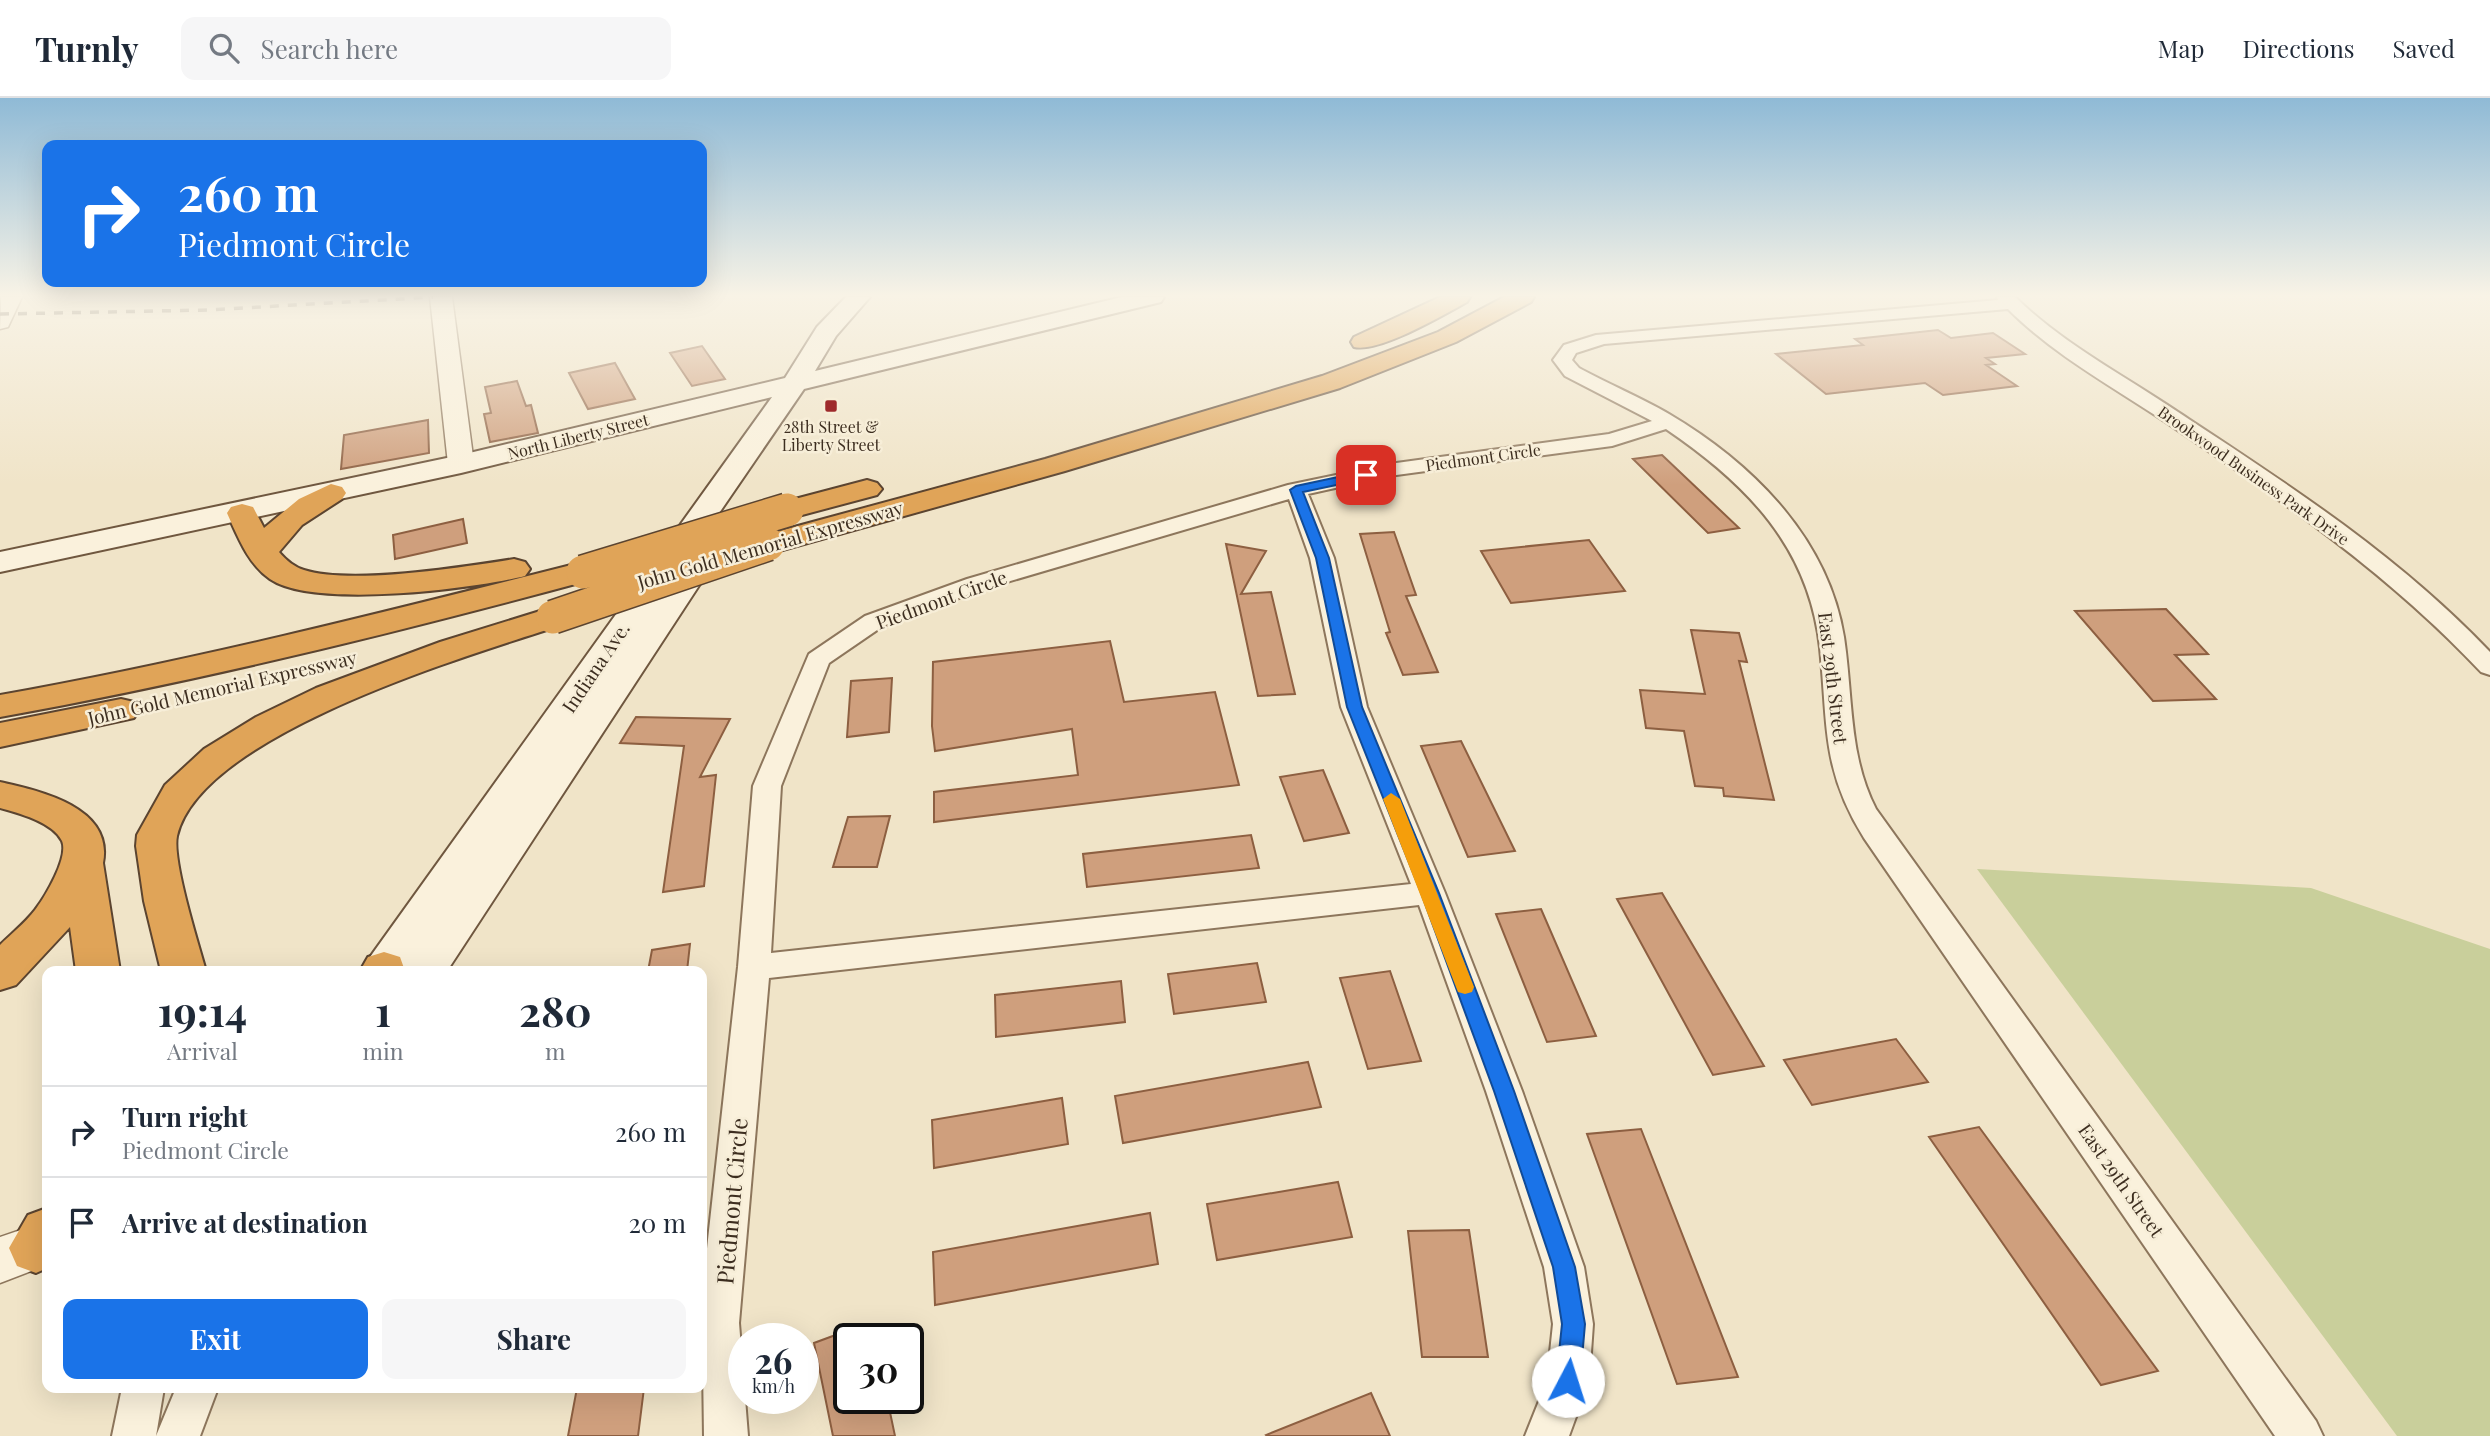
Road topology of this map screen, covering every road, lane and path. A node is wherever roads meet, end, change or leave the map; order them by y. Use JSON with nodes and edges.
{"nodes":[{"id":1,"x":448,"y":359,"type":"edge"},
{"id":2,"x":813,"y":359,"type":"edge"},
{"id":3,"x":892,"y":359,"type":"edge"},
{"id":4,"x":1322,"y":359,"type":"edge"},
{"id":5,"x":1389,"y":359,"type":"edge"},
{"id":6,"x":1563,"y":359,"type":"edge"},
{"id":7,"x":2084,"y":359,"type":"edge"},
{"id":8,"x":805,"y":380,"type":"junction"},
{"id":9,"x":650,"y":418,"type":"junction"},
{"id":10,"x":1669,"y":422,"type":"junction"},
{"id":11,"x":744,"y":454,"type":"junction"},
{"id":12,"x":461,"y":464,"type":"junction"},
{"id":13,"x":1296,"y":490,"type":"junction"},
{"id":14,"x":331,"y":493,"type":"junction"},
{"id":15,"x":242,"y":513,"type":"junction"},
{"id":16,"x":262,"y":554,"type":"junction"},
{"id":17,"x":0,"y":562,"type":"edge"},
{"id":18,"x":589,"y":565,"type":"junction"},
{"id":19,"x":555,"y":610,"type":"junction"},
{"id":20,"x":2490,"y":667,"type":"edge"},
{"id":21,"x":0,"y":706,"type":"edge"},
{"id":22,"x":0,"y":735,"type":"edge"},
{"id":23,"x":0,"y":795,"type":"edge"},
{"id":24,"x":82,"y":863,"type":"junction"},
{"id":25,"x":1430,"y":893,"type":"junction"},
{"id":26,"x":97,"y":966,"type":"edge"},
{"id":27,"x":182,"y":966,"type":"edge"},
{"id":28,"x":396,"y":966,"type":"edge"},
{"id":29,"x":402,"y":966,"type":"edge"},
{"id":30,"x":754,"y":967,"type":"junction"},
{"id":31,"x":0,"y":973,"type":"edge"},
{"id":32,"x":143,"y":1393,"type":"edge"},
{"id":33,"x":195,"y":1393,"type":"edge"},
{"id":34,"x":134,"y":1436,"type":"edge"},
{"id":35,"x":178,"y":1436,"type":"edge"},
{"id":36,"x":726,"y":1436,"type":"edge"},
{"id":37,"x":1547,"y":1436,"type":"edge"},
{"id":38,"x":2301,"y":1436,"type":"edge"}],
"edges":[{"from":1,"to":12,"type":"street"},
{"from":2,"to":8,"type":"main road","name":"Indiana Ave."},
{"from":3,"to":8,"type":"main road","name":"North Liberty Street"},
{"from":4,"to":18,"type":"highway","name":"John Gold Memorial Expressway","bridge":true},
{"from":5,"to":19,"type":"highway","name":"John Gold Memorial Expressway","bridge":true},
{"from":6,"to":10,"type":"street","name":"East 29th Street"},
{"from":7,"to":20,"type":"street","name":"Brookwood Business Park Drive"},
{"from":8,"to":9,"type":"main road","name":"North Liberty Street"},
{"from":8,"to":11,"type":"main road","name":"Indiana Ave."},
{"from":8,"to":29,"type":"main road","name":"Indiana Ave."},
{"from":9,"to":11,"type":"main road"},
{"from":9,"to":12,"type":"main road","name":"North Liberty Street"},
{"from":10,"to":13,"type":"street","name":"Piedmont Circle"},
{"from":10,"to":38,"type":"street","name":"East 29th Street"},
{"from":11,"to":28,"type":"main road","name":"Indiana Ave."},
{"from":12,"to":14,"type":"main road","name":"North Liberty Street"},
{"from":13,"to":25,"type":"street"},
{"from":13,"to":30,"type":"street","name":"Piedmont Circle"},
{"from":14,"to":15,"type":"main road","name":"North Liberty Street"},
{"from":14,"to":16,"type":"highway"},
{"from":15,"to":16,"type":"highway"},
{"from":15,"to":17,"type":"main road","name":"North Liberty Street"},
{"from":16,"to":18,"type":"highway"},
{"from":18,"to":21,"type":"highway","name":"John Gold Memorial Expressway"},
{"from":19,"to":22,"type":"highway","name":"John Gold Memorial Expressway"},
{"from":19,"to":27,"type":"highway"},
{"from":23,"to":24,"type":"highway"},
{"from":24,"to":26,"type":"highway"},
{"from":24,"to":31,"type":"highway"},
{"from":25,"to":30,"type":"street"},
{"from":25,"to":37,"type":"street"},
{"from":30,"to":36,"type":"street","name":"Piedmont Circle"},
{"from":32,"to":34,"type":"street"},
{"from":33,"to":35,"type":"street"}]}
